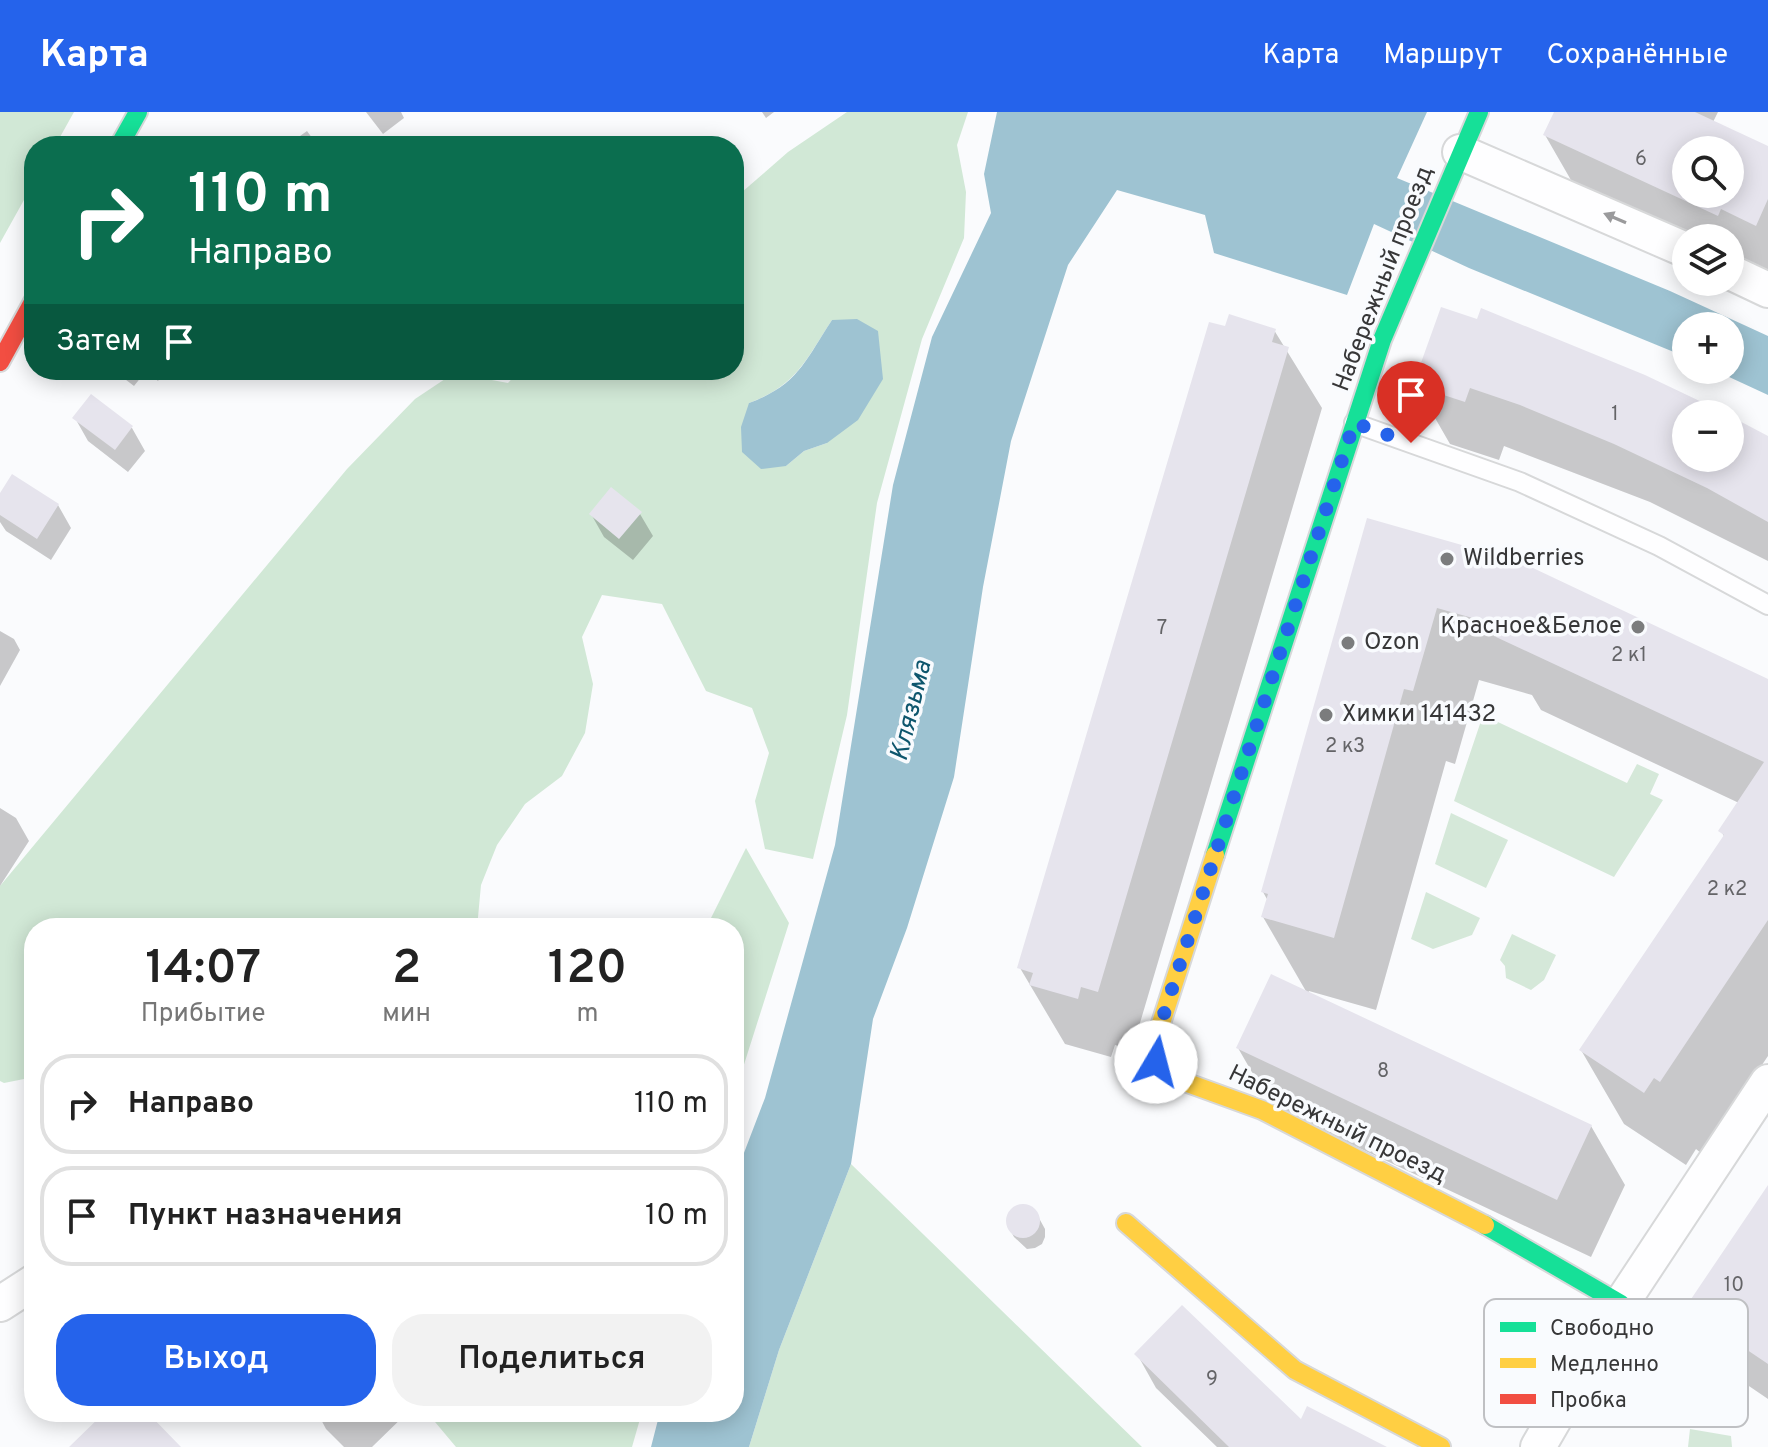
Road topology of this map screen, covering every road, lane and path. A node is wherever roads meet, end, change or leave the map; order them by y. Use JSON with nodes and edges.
{"nodes":[{"id":1,"x":138,"y":112,"type":"edge"},
{"id":2,"x":1479,"y":112,"type":"edge"},
{"id":3,"x":125,"y":136,"type":"edge"},
{"id":4,"x":1460,"y":152,"type":"junction"},
{"id":5,"x":1672,"y":244,"type":"edge"},
{"id":6,"x":1744,"y":279,"type":"edge"},
{"id":7,"x":1768,"y":290,"type":"edge"},
{"id":8,"x":24,"y":318,"type":"edge"},
{"id":9,"x":0,"y":362,"type":"edge"},
{"id":10,"x":1354,"y":423,"type":"junction"},
{"id":11,"x":1768,"y":605,"type":"edge"},
{"id":12,"x":1768,"y":1082,"type":"edge"},
{"id":13,"x":1126,"y":1223,"type":"dead end"},
{"id":14,"x":24,"y":1288,"type":"edge"},
{"id":15,"x":1612,"y":1299,"type":"edge"},
{"id":16,"x":1624,"y":1299,"type":"edge"},
{"id":17,"x":0,"y":1304,"type":"edge"},
{"id":18,"x":1550,"y":1427,"type":"edge"},
{"id":19,"x":1441,"y":1447,"type":"edge"},
{"id":20,"x":1538,"y":1447,"type":"edge"}],
"edges":[{"from":1,"to":3,"type":"street"},
{"from":2,"to":4,"type":"street","name":"Набережный проезд"},
{"from":5,"to":4,"type":"street","one_way":true},
{"from":4,"to":10,"type":"street","name":"Набережный проезд"},
{"from":6,"to":7,"type":"street"},
{"from":8,"to":9,"type":"street"},
{"from":10,"to":11,"type":"lane"},
{"from":10,"to":15,"type":"street","name":"Набережный проезд"},
{"from":12,"to":16,"type":"street"},
{"from":13,"to":19,"type":"street"},
{"from":14,"to":17,"type":"street"},
{"from":18,"to":20,"type":"street"}]}
